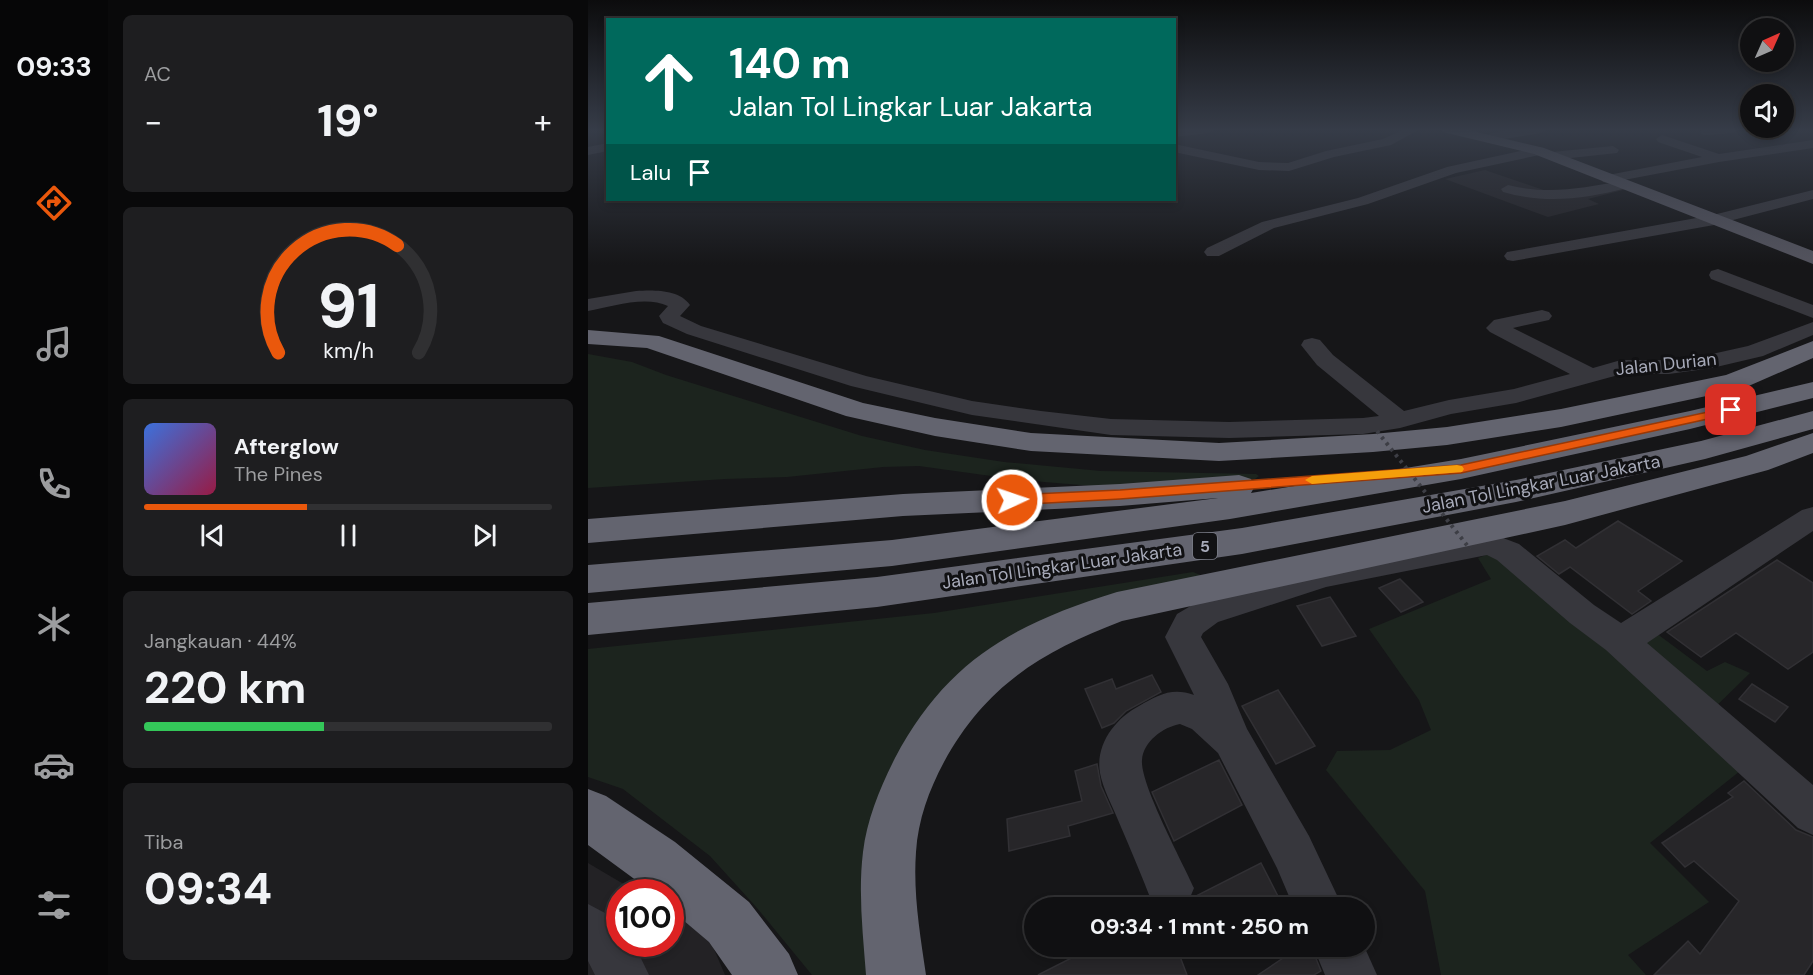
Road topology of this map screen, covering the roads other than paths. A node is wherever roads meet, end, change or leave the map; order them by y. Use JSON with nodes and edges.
{"nodes":[{"id":1,"x":1439,"y":174,"type":"edge"},
{"id":2,"x":1599,"y":174,"type":"edge"},
{"id":3,"x":1648,"y":174,"type":"edge"},
{"id":4,"x":1615,"y":182,"type":"junction"},
{"id":5,"x":1508,"y":189,"type":"dead end"},
{"id":6,"x":1813,"y":194,"type":"edge"},
{"id":7,"x":1714,"y":220,"type":"junction"},
{"id":8,"x":1213,"y":252,"type":"dead end"},
{"id":9,"x":1513,"y":256,"type":"dead end"},
{"id":10,"x":1813,"y":258,"type":"edge"},
{"id":11,"x":1718,"y":275,"type":"dead end"},
{"id":12,"x":588,"y":305,"type":"edge"},
{"id":13,"x":1813,"y":312,"type":"edge"},
{"id":14,"x":1542,"y":316,"type":"dead end"},
{"id":15,"x":1813,"y":328,"type":"edge"},
{"id":16,"x":588,"y":337,"type":"edge"},
{"id":17,"x":1312,"y":345,"type":"dead end"},
{"id":18,"x":1813,"y":349,"type":"edge"},
{"id":19,"x":588,"y":350,"type":"edge"},
{"id":20,"x":1813,"y":369,"type":"edge"},
{"id":21,"x":1590,"y":375,"type":"junction"},
{"id":22,"x":1813,"y":390,"type":"edge"},
{"id":23,"x":1400,"y":420,"type":"junction"},
{"id":24,"x":1813,"y":420,"type":"edge"},
{"id":25,"x":1813,"y":442,"type":"edge"},
{"id":26,"x":1461,"y":469,"type":"junction"},
{"id":27,"x":1813,"y":517,"type":"edge"},
{"id":28,"x":588,"y":531,"type":"edge"},
{"id":29,"x":588,"y":579,"type":"edge"},
{"id":30,"x":588,"y":619,"type":"edge"},
{"id":31,"x":1619,"y":640,"type":"junction"},
{"id":32,"x":1232,"y":740,"type":"junction"},
{"id":33,"x":1813,"y":813,"type":"edge"},
{"id":34,"x":588,"y":814,"type":"edge"},
{"id":35,"x":1170,"y":888,"type":"dead end"},
{"id":36,"x":1314,"y":897,"type":"edge"},
{"id":37,"x":588,"y":929,"type":"edge"},
{"id":38,"x":1343,"y":957,"type":"edge"},
{"id":39,"x":623,"y":975,"type":"edge"},
{"id":40,"x":768,"y":975,"type":"edge"},
{"id":41,"x":896,"y":975,"type":"edge"},
{"id":42,"x":1351,"y":975,"type":"edge"}],
"edges":[{"from":1,"to":8,"type":"street"},
{"from":2,"to":4,"type":"main road"},
{"from":3,"to":4,"type":"street"},
{"from":4,"to":5,"type":"street"},
{"from":4,"to":7,"type":"main road"},
{"from":6,"to":7,"type":"street"},
{"from":7,"to":9,"type":"street"},
{"from":7,"to":10,"type":"main road"},
{"from":11,"to":13,"type":"street"},
{"from":12,"to":23,"type":"street","name":"Jalan Durian"},
{"from":14,"to":21,"type":"street"},
{"from":15,"to":21,"type":"street","name":"Jalan Durian"},
{"from":16,"to":18,"type":"highway"},
{"from":17,"to":23,"type":"street"},
{"from":19,"to":20,"type":"highway"},
{"from":21,"to":23,"type":"street","name":"Jalan Durian"},
{"from":22,"to":26,"type":"highway","name":"Jalan Tol Lingkar Luar Jakarta","number":"5"},
{"from":24,"to":30,"type":"highway","name":"Jalan Tol Lingkar Luar Jakarta","number":"5"},
{"from":25,"to":41,"type":"highway"},
{"from":26,"to":28,"type":"highway"},
{"from":26,"to":29,"type":"highway","name":"Jalan Tol Lingkar Luar Jakarta","number":"5"},
{"from":27,"to":31,"type":"street"},
{"from":31,"to":32,"type":"street"},
{"from":31,"to":33,"type":"street"},
{"from":32,"to":35,"type":"street"},
{"from":32,"to":36,"type":"street"},
{"from":34,"to":40,"type":"highway"},
{"from":37,"to":39,"type":"street"},
{"from":38,"to":42,"type":"street"}]}
